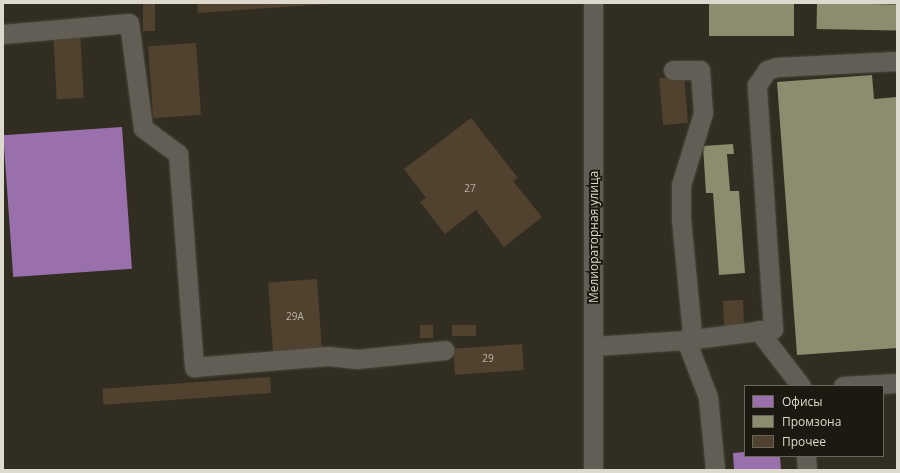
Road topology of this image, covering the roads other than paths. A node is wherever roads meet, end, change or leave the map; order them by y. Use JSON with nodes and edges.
{"nodes":[{"id":1,"x":593,"y":3,"type":"edge"},
{"id":2,"x":3,"y":34,"type":"edge"},
{"id":3,"x":897,"y":61,"type":"edge"},
{"id":4,"x":673,"y":70,"type":"dead end"},
{"id":5,"x":758,"y":330,"type":"junction"},
{"id":6,"x":686,"y":340,"type":"junction"},
{"id":7,"x":594,"y":346,"type":"junction"},
{"id":8,"x":445,"y":350,"type":"dead end"},
{"id":9,"x":897,"y":383,"type":"edge"},
{"id":10,"x":800,"y":385,"type":"edge"},
{"id":11,"x":861,"y":385,"type":"edge"},
{"id":12,"x":806,"y":457,"type":"edge"},
{"id":13,"x":593,"y":470,"type":"edge"},
{"id":14,"x":715,"y":470,"type":"edge"},
{"id":15,"x":807,"y":470,"type":"edge"}],
"edges":[{"from":1,"to":7,"type":"street","name":"Мелиораторная улица"},
{"from":2,"to":8,"type":"street"},
{"from":3,"to":5,"type":"street"},
{"from":4,"to":6,"type":"street"},
{"from":5,"to":6,"type":"street"},
{"from":5,"to":10,"type":"street"},
{"from":6,"to":7,"type":"street"},
{"from":6,"to":14,"type":"street"},
{"from":7,"to":13,"type":"street","name":"Мелиораторная улица"},
{"from":9,"to":11,"type":"street"},
{"from":12,"to":15,"type":"street"}]}
